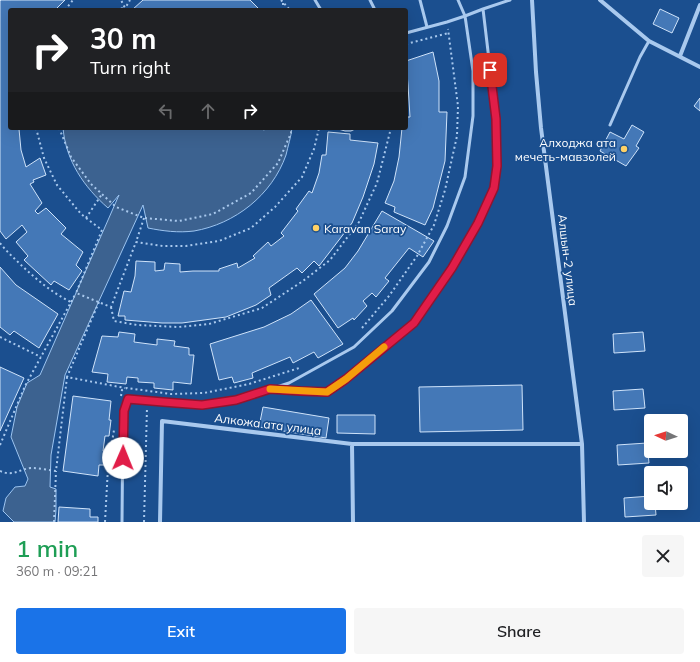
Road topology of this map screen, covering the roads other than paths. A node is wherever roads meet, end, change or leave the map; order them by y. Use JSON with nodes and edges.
{"nodes":[{"id":1,"x":420,"y":0,"type":"edge"},
{"id":2,"x":458,"y":0,"type":"edge"},
{"id":3,"x":510,"y":0,"type":"edge"},
{"id":4,"x":532,"y":0,"type":"edge"},
{"id":5,"x":600,"y":0,"type":"edge"},
{"id":6,"x":700,"y":5,"type":"edge"},
{"id":7,"x":483,"y":8,"type":"junction"},
{"id":8,"x":465,"y":16,"type":"junction"},
{"id":9,"x":427,"y":27,"type":"junction"},
{"id":10,"x":408,"y":32,"type":"edge"},
{"id":11,"x":649,"y":41,"type":"junction"},
{"id":12,"x":680,"y":56,"type":"junction"},
{"id":13,"x":700,"y":67,"type":"edge"},
{"id":14,"x":610,"y":125,"type":"dead end"},
{"id":15,"x":270,"y":389,"type":"junction"},
{"id":16,"x":352,"y":444,"type":"junction"},
{"id":17,"x":582,"y":444,"type":"junction"},
{"id":18,"x":122,"y":522,"type":"edge"},
{"id":19,"x":160,"y":522,"type":"edge"},
{"id":20,"x":353,"y":522,"type":"edge"},
{"id":21,"x":584,"y":522,"type":"edge"}],
"edges":[{"from":1,"to":9,"type":"lane"},
{"from":2,"to":8,"type":"lane"},
{"from":3,"to":7,"type":"lane"},
{"from":4,"to":17,"type":"street","name":"Алшын-2 улица"},
{"from":5,"to":11,"type":"street"},
{"from":6,"to":12,"type":"street"},
{"from":7,"to":8,"type":"lane"},
{"from":7,"to":15,"type":"lane"},
{"from":8,"to":9,"type":"lane"},
{"from":8,"to":15,"type":"lane"},
{"from":9,"to":10,"type":"lane"},
{"from":11,"to":12,"type":"street"},
{"from":11,"to":14,"type":"lane"},
{"from":12,"to":13,"type":"street"},
{"from":15,"to":18,"type":"lane"},
{"from":16,"to":17,"type":"street"},
{"from":16,"to":19,"type":"street","name":"Алкожа ата улица"},
{"from":16,"to":20,"type":"street"},
{"from":17,"to":21,"type":"street","name":"Алшын-2 улица"}]}
